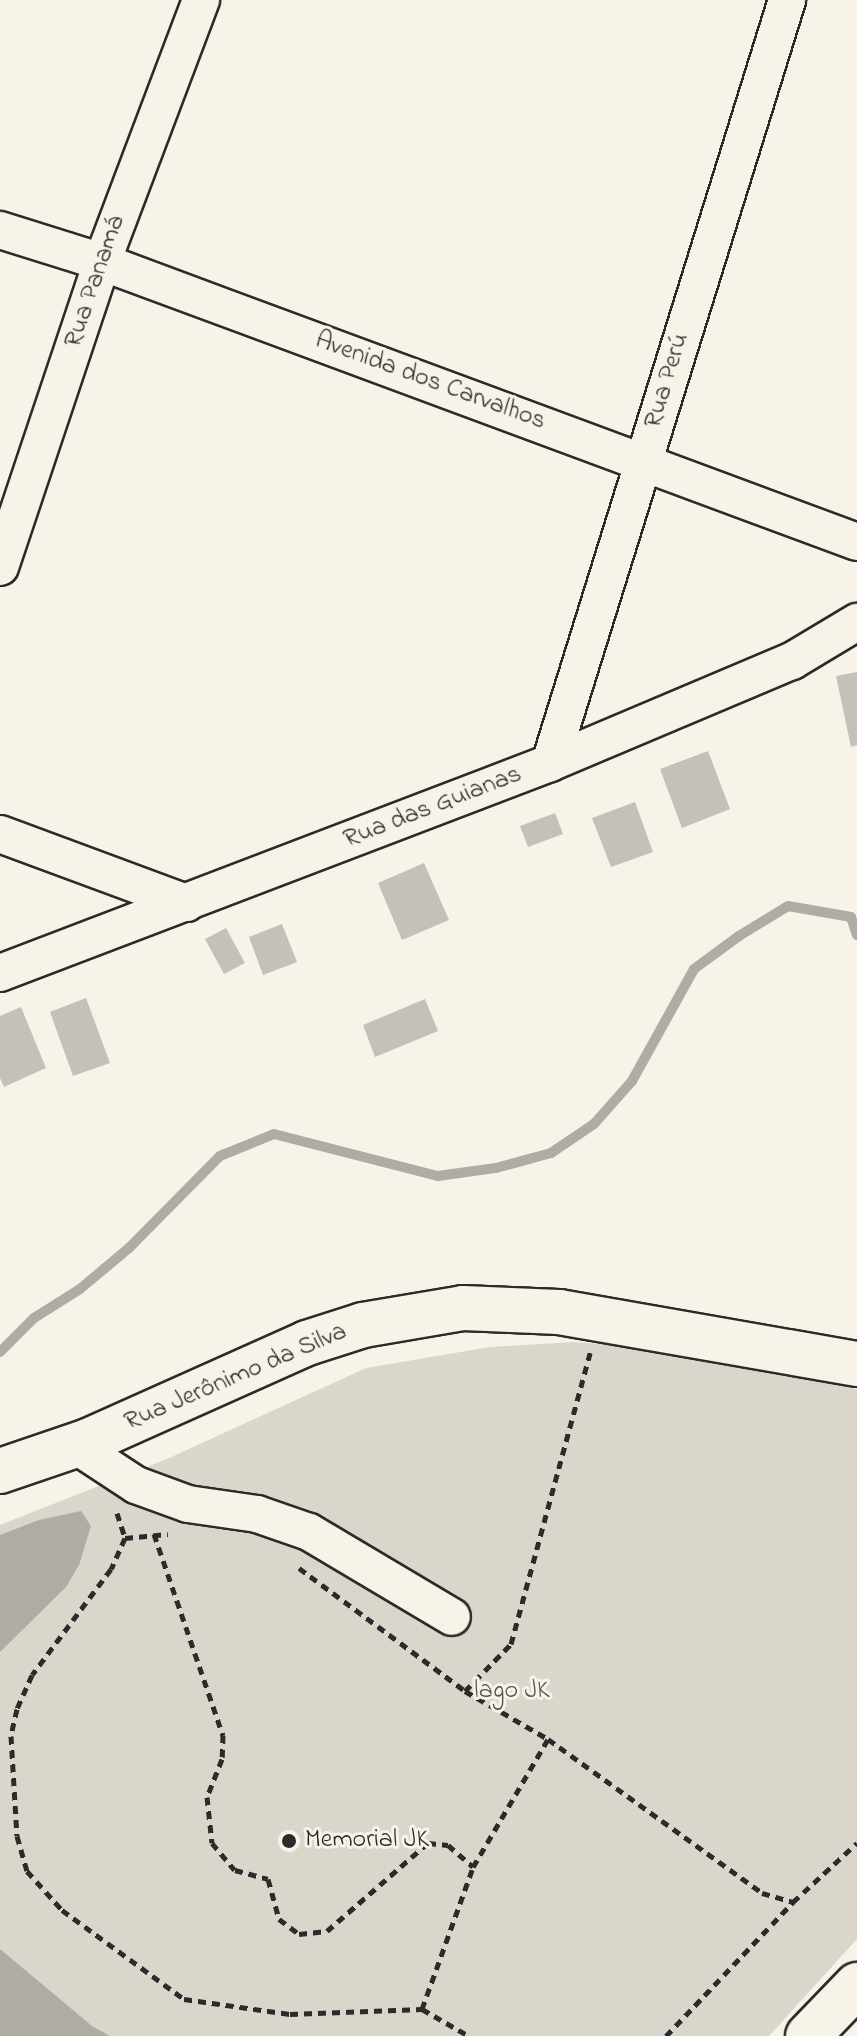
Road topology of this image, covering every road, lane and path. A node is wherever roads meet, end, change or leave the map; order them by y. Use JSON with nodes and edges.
{"nodes":[{"id":1,"x":201,"y":0,"type":"edge"},
{"id":2,"x":787,"y":0,"type":"edge"},
{"id":3,"x":0,"y":230,"type":"edge"},
{"id":4,"x":102,"y":262,"type":"junction"},
{"id":5,"x":643,"y":460,"type":"junction"},
{"id":6,"x":857,"y":542,"type":"edge"},
{"id":7,"x":0,"y":567,"type":"edge"},
{"id":8,"x":857,"y":622,"type":"edge"},
{"id":9,"x":550,"y":763,"type":"junction"},
{"id":10,"x":0,"y":834,"type":"edge"},
{"id":11,"x":187,"y":903,"type":"junction"},
{"id":12,"x":0,"y":973,"type":"edge"},
{"id":13,"x":597,"y":1318,"type":"junction"},
{"id":14,"x":857,"y":1364,"type":"edge"},
{"id":15,"x":75,"y":1445,"type":"junction"},
{"id":16,"x":0,"y":1471,"type":"edge"},
{"id":17,"x":114,"y":1504,"type":"dead end"},
{"id":18,"x":153,"y":1534,"type":"junction"},
{"id":19,"x":184,"y":1535,"type":"dead end"},
{"id":20,"x":125,"y":1538,"type":"junction"},
{"id":21,"x":290,"y":1562,"type":"dead end"},
{"id":22,"x":452,"y":1617,"type":"dead end"},
{"id":23,"x":465,"y":1691,"type":"junction"},
{"id":24,"x":548,"y":1739,"type":"junction"},
{"id":25,"x":857,"y":1843,"type":"edge"},
{"id":26,"x":473,"y":1867,"type":"junction"},
{"id":27,"x":793,"y":1902,"type":"junction"},
{"id":28,"x":857,"y":1985,"type":"edge"},
{"id":29,"x":422,"y":2009,"type":"junction"},
{"id":30,"x":469,"y":2036,"type":"edge"},
{"id":31,"x":666,"y":2036,"type":"edge"},
{"id":32,"x":808,"y":2036,"type":"edge"}],
"edges":[{"from":1,"to":4,"type":"street","name":"Rua Panamá"},
{"from":2,"to":5,"type":"street","name":"Rua Perú"},
{"from":3,"to":4,"type":"street","name":"Avenida dos Carvalhos"},
{"from":4,"to":5,"type":"street","name":"Avenida dos Carvalhos"},
{"from":4,"to":7,"type":"street","name":"Rua Panamá"},
{"from":5,"to":6,"type":"street","name":"Avenida dos Carvalhos"},
{"from":5,"to":9,"type":"street","name":"Rua Perú"},
{"from":8,"to":9,"type":"street","name":"Rua das Guianas"},
{"from":9,"to":11,"type":"street","name":"Rua das Guianas"},
{"from":10,"to":11,"type":"street"},
{"from":11,"to":12,"type":"street","name":"Rua das Guianas"},
{"from":13,"to":14,"type":"main road","name":"Rua Jerônimo da Silva"},
{"from":13,"to":15,"type":"main road","name":"Rua Jerônimo da Silva"},
{"from":13,"to":23,"type":"path"},
{"from":15,"to":16,"type":"main road","name":"Rua Jerônimo da Silva"},
{"from":15,"to":22,"type":"street"},
{"from":17,"to":20,"type":"path"},
{"from":18,"to":19,"type":"path"},
{"from":18,"to":20,"type":"path"},
{"from":18,"to":26,"type":"path"},
{"from":20,"to":29,"type":"path"},
{"from":21,"to":23,"type":"path"},
{"from":23,"to":24,"type":"path"},
{"from":24,"to":26,"type":"path"},
{"from":24,"to":27,"type":"path"},
{"from":25,"to":27,"type":"path"},
{"from":26,"to":29,"type":"path"},
{"from":27,"to":31,"type":"path"},
{"from":28,"to":32,"type":"main road"},
{"from":29,"to":30,"type":"path"}]}
